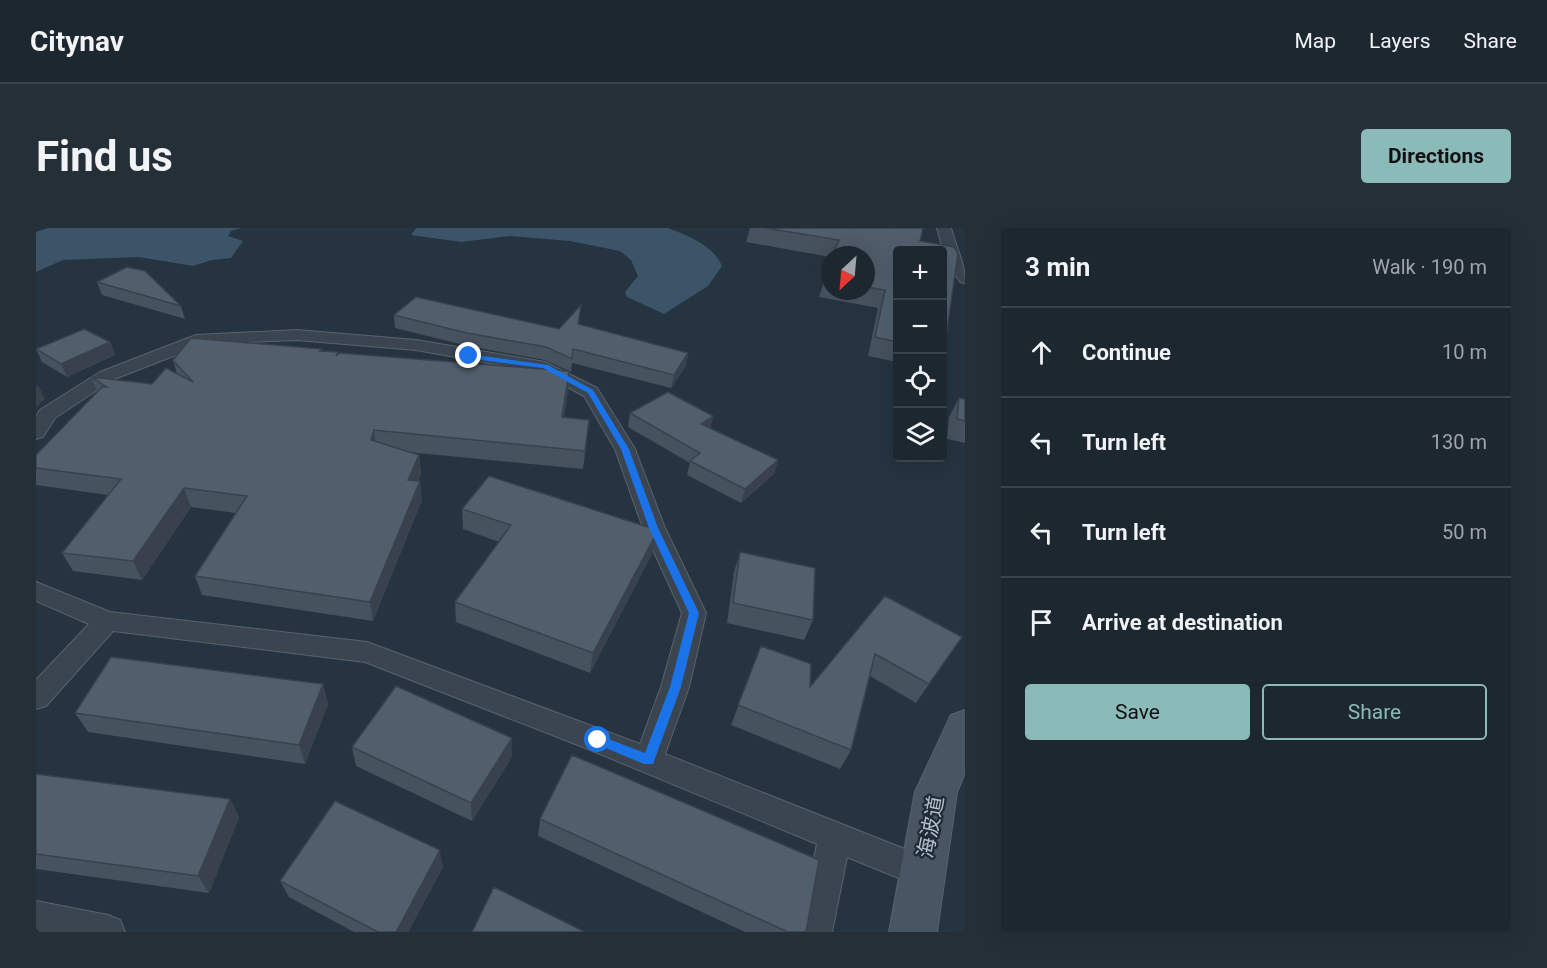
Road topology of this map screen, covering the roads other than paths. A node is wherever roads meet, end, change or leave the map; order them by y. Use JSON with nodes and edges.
{"nodes":[{"id":1,"x":944,"y":228,"type":"edge"},
{"id":2,"x":965,"y":279,"type":"edge"},
{"id":3,"x":36,"y":433,"type":"edge"},
{"id":4,"x":36,"y":591,"type":"edge"},
{"id":5,"x":106,"y":621,"type":"junction"},
{"id":6,"x":36,"y":698,"type":"edge"},
{"id":7,"x":965,"y":728,"type":"edge"},
{"id":8,"x":648,"y":760,"type":"junction"},
{"id":9,"x":835,"y":837,"type":"junction"},
{"id":10,"x":923,"y":873,"type":"junction"},
{"id":11,"x":36,"y":918,"type":"edge"},
{"id":12,"x":108,"y":932,"type":"edge"},
{"id":13,"x":815,"y":932,"type":"edge"},
{"id":14,"x":913,"y":932,"type":"edge"}],
"edges":[{"from":1,"to":2,"type":"street"},
{"from":3,"to":8,"type":"street"},
{"from":4,"to":5,"type":"street"},
{"from":5,"to":6,"type":"street"},
{"from":5,"to":8,"type":"street"},
{"from":7,"to":10,"type":"street","name":"海波道"},
{"from":8,"to":9,"type":"street"},
{"from":9,"to":10,"type":"street"},
{"from":9,"to":13,"type":"street"},
{"from":10,"to":14,"type":"street","name":"海波道"},
{"from":11,"to":12,"type":"street"}]}
